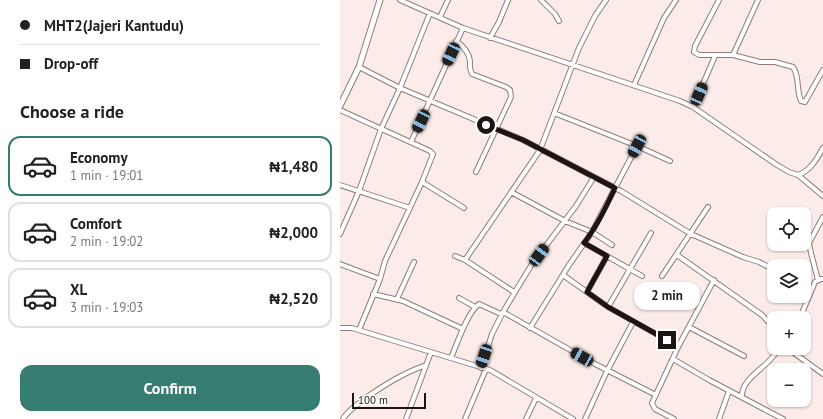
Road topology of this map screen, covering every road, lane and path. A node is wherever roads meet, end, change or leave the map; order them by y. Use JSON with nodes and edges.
{"nodes":[{"id":1,"x":380,"y":0,"type":"edge"},
{"id":2,"x":400,"y":0,"type":"edge"},
{"id":3,"x":448,"y":0,"type":"edge"},
{"id":4,"x":508,"y":0,"type":"edge"},
{"id":5,"x":541,"y":0,"type":"edge"},
{"id":6,"x":606,"y":0,"type":"edge"},
{"id":7,"x":676,"y":0,"type":"edge"},
{"id":8,"x":719,"y":0,"type":"edge"},
{"id":9,"x":758,"y":0,"type":"edge"},
{"id":10,"x":430,"y":13,"type":"junction"},
{"id":11,"x":440,"y":17,"type":"junction"},
{"id":12,"x":559,"y":21,"type":"dead end"},
{"id":13,"x":463,"y":28,"type":"junction"},
{"id":14,"x":490,"y":38,"type":"junction"},
{"id":15,"x":456,"y":42,"type":"junction"},
{"id":16,"x":733,"y":55,"type":"junction"},
{"id":17,"x":716,"y":56,"type":"junction"},
{"id":18,"x":572,"y":65,"type":"junction"},
{"id":19,"x":359,"y":67,"type":"junction"},
{"id":20,"x":823,"y":70,"type":"edge"},
{"id":21,"x":634,"y":85,"type":"junction"},
{"id":22,"x":400,"y":88,"type":"junction"},
{"id":23,"x":341,"y":100,"type":"edge"},
{"id":24,"x":431,"y":101,"type":"junction"},
{"id":25,"x":340,"y":106,"type":"edge"},
{"id":26,"x":693,"y":107,"type":"junction"},
{"id":27,"x":340,"y":110,"type":"edge"},
{"id":28,"x":554,"y":113,"type":"junction"},
{"id":29,"x":381,"y":129,"type":"junction"},
{"id":30,"x":497,"y":130,"type":"junction"},
{"id":31,"x":411,"y":142,"type":"junction"},
{"id":32,"x":637,"y":146,"type":"junction"},
{"id":33,"x":823,"y":148,"type":"edge"},
{"id":34,"x":540,"y":150,"type":"junction"},
{"id":35,"x":670,"y":161,"type":"dead end"},
{"id":36,"x":476,"y":172,"type":"dead end"},
{"id":37,"x":798,"y":175,"type":"junction"},
{"id":38,"x":594,"y":177,"type":"junction"},
{"id":39,"x":422,"y":182,"type":"junction"},
{"id":40,"x":340,"y":185,"type":"edge"},
{"id":41,"x":615,"y":188,"type":"junction"},
{"id":42,"x":359,"y":191,"type":"junction"},
{"id":43,"x":511,"y":192,"type":"junction"},
{"id":44,"x":823,"y":196,"type":"edge"},
{"id":45,"x":410,"y":208,"type":"junction"},
{"id":46,"x":464,"y":208,"type":"dead end"},
{"id":47,"x":708,"y":208,"type":"dead end"},
{"id":48,"x":823,"y":217,"type":"edge"},
{"id":49,"x":565,"y":221,"type":"junction"},
{"id":50,"x":592,"y":232,"type":"junction"},
{"id":51,"x":651,"y":233,"type":"dead end"},
{"id":52,"x":340,"y":234,"type":"edge"},
{"id":53,"x":692,"y":234,"type":"junction"},
{"id":54,"x":584,"y":243,"type":"junction"},
{"id":55,"x":612,"y":245,"type":"dead end"},
{"id":56,"x":677,"y":255,"type":"junction"},
{"id":57,"x":455,"y":256,"type":"dead end"},
{"id":58,"x":607,"y":256,"type":"junction"},
{"id":59,"x":465,"y":260,"type":"junction"},
{"id":60,"x":414,"y":262,"type":"dead end"},
{"id":61,"x":340,"y":264,"type":"edge"},
{"id":62,"x":767,"y":266,"type":"edge"},
{"id":63,"x":630,"y":269,"type":"junction"},
{"id":64,"x":563,"y":275,"type":"junction"},
{"id":65,"x":642,"y":276,"type":"dead end"},
{"id":66,"x":662,"y":276,"type":"dead end"},
{"id":67,"x":380,"y":279,"type":"junction"},
{"id":68,"x":714,"y":280,"type":"junction"},
{"id":69,"x":821,"y":280,"type":"edge"},
{"id":70,"x":812,"y":289,"type":"joint"},
{"id":71,"x":514,"y":292,"type":"junction"},
{"id":72,"x":587,"y":292,"type":"junction"},
{"id":73,"x":373,"y":294,"type":"junction"},
{"id":74,"x":459,"y":298,"type":"dead end"},
{"id":75,"x":397,"y":300,"type":"junction"},
{"id":76,"x":475,"y":307,"type":"junction"},
{"id":77,"x":608,"y":307,"type":"junction"},
{"id":78,"x":803,"y":311,"type":"edge"},
{"id":79,"x":502,"y":313,"type":"junction"},
{"id":80,"x":767,"y":320,"type":"edge"},
{"id":81,"x":633,"y":322,"type":"junction"},
{"id":82,"x":688,"y":327,"type":"junction"},
{"id":83,"x":340,"y":328,"type":"edge"},
{"id":84,"x":530,"y":328,"type":"junction"},
{"id":85,"x":463,"y":329,"type":"junction"},
{"id":86,"x":359,"y":330,"type":"junction"},
{"id":87,"x":679,"y":345,"type":"junction"},
{"id":88,"x":431,"y":352,"type":"junction"},
{"id":89,"x":774,"y":355,"type":"edge"},
{"id":90,"x":797,"y":355,"type":"edge"},
{"id":91,"x":744,"y":356,"type":"dead end"},
{"id":92,"x":451,"y":358,"type":"junction"},
{"id":93,"x":673,"y":359,"type":"junction"},
{"id":94,"x":426,"y":365,"type":"junction"},
{"id":95,"x":481,"y":368,"type":"junction"},
{"id":96,"x":486,"y":369,"type":"junction"},
{"id":97,"x":607,"y":371,"type":"junction"},
{"id":98,"x":823,"y":374,"type":"edge"},
{"id":99,"x":729,"y":391,"type":"junction"},
{"id":100,"x":656,"y":395,"type":"junction"},
{"id":101,"x":742,"y":397,"type":"junction"},
{"id":102,"x":536,"y":398,"type":"junction"},
{"id":103,"x":344,"y":419,"type":"edge"},
{"id":104,"x":406,"y":419,"type":"edge"},
{"id":105,"x":465,"y":419,"type":"edge"},
{"id":106,"x":526,"y":419,"type":"edge"},
{"id":107,"x":573,"y":419,"type":"edge"},
{"id":108,"x":585,"y":419,"type":"edge"},
{"id":109,"x":674,"y":419,"type":"edge"},
{"id":110,"x":718,"y":419,"type":"edge"},
{"id":111,"x":783,"y":419,"type":"edge"}],
"edges":[{"from":1,"to":19,"type":"street"},
{"from":2,"to":10,"type":"street"},
{"from":3,"to":11,"type":"street"},
{"from":4,"to":14,"type":"street"},
{"from":5,"to":12,"type":"street"},
{"from":6,"to":18,"type":"street"},
{"from":7,"to":21,"type":"street"},
{"from":8,"to":17,"type":"street"},
{"from":9,"to":16,"type":"street"},
{"from":10,"to":11,"type":"street"},
{"from":10,"to":22,"type":"street"},
{"from":11,"to":13,"type":"street"},
{"from":13,"to":14,"type":"street"},
{"from":13,"to":15,"type":"street"},
{"from":14,"to":18,"type":"street"},
{"from":15,"to":24,"type":"street"},
{"from":15,"to":30,"type":"street"},
{"from":16,"to":17,"type":"street"},
{"from":16,"to":20,"type":"street"},
{"from":17,"to":26,"type":"street"},
{"from":18,"to":21,"type":"street"},
{"from":18,"to":28,"type":"street"},
{"from":19,"to":22,"type":"street"},
{"from":19,"to":23,"type":"street"},
{"from":21,"to":26,"type":"street"},
{"from":22,"to":24,"type":"street"},
{"from":22,"to":29,"type":"street"},
{"from":23,"to":25,"type":"street"},
{"from":24,"to":30,"type":"street"},
{"from":24,"to":31,"type":"street"},
{"from":26,"to":37,"type":"street"},
{"from":27,"to":29,"type":"street"},
{"from":28,"to":32,"type":"street"},
{"from":28,"to":34,"type":"street"},
{"from":29,"to":31,"type":"street"},
{"from":29,"to":42,"type":"street"},
{"from":30,"to":34,"type":"street"},
{"from":30,"to":36,"type":"street"},
{"from":31,"to":39,"type":"street"},
{"from":32,"to":35,"type":"street"},
{"from":32,"to":41,"type":"street"},
{"from":33,"to":37,"type":"street"},
{"from":34,"to":38,"type":"street"},
{"from":34,"to":43,"type":"street"},
{"from":37,"to":44,"type":"street"},
{"from":38,"to":41,"type":"street"},
{"from":38,"to":49,"type":"street"},
{"from":39,"to":45,"type":"street"},
{"from":39,"to":46,"type":"street"},
{"from":40,"to":42,"type":"street"},
{"from":41,"to":50,"type":"street"},
{"from":41,"to":53,"type":"street"},
{"from":42,"to":45,"type":"street"},
{"from":42,"to":52,"type":"street"},
{"from":43,"to":49,"type":"street"},
{"from":43,"to":59,"type":"street"},
{"from":45,"to":67,"type":"street"},
{"from":47,"to":53,"type":"street"},
{"from":48,"to":69,"type":"street"},
{"from":49,"to":50,"type":"street"},
{"from":49,"to":71,"type":"street"},
{"from":50,"to":54,"type":"street"},
{"from":50,"to":55,"type":"street"},
{"from":51,"to":63,"type":"street"},
{"from":53,"to":56,"type":"street"},
{"from":53,"to":62,"type":"street"},
{"from":54,"to":58,"type":"street"},
{"from":54,"to":64,"type":"street"},
{"from":56,"to":66,"type":"street"},
{"from":56,"to":68,"type":"street"},
{"from":57,"to":59,"type":"street"},
{"from":58,"to":63,"type":"street"},
{"from":58,"to":72,"type":"street"},
{"from":59,"to":71,"type":"street"},
{"from":60,"to":75,"type":"street"},
{"from":61,"to":67,"type":"street"},
{"from":63,"to":65,"type":"street"},
{"from":63,"to":77,"type":"street"},
{"from":64,"to":72,"type":"street"},
{"from":64,"to":84,"type":"street"},
{"from":67,"to":73,"type":"street"},
{"from":68,"to":80,"type":"street"},
{"from":68,"to":82,"type":"street"},
{"from":69,"to":70,"type":"street"},
{"from":70,"to":78,"type":"street"},
{"from":71,"to":79,"type":"street"},
{"from":72,"to":77,"type":"street"},
{"from":73,"to":75,"type":"street"},
{"from":73,"to":86,"type":"street"},
{"from":74,"to":76,"type":"street"},
{"from":75,"to":85,"type":"street"},
{"from":76,"to":79,"type":"street"},
{"from":76,"to":85,"type":"street"},
{"from":77,"to":81,"type":"street"},
{"from":79,"to":84,"type":"street"},
{"from":79,"to":95,"type":"street"},
{"from":81,"to":87,"type":"street"},
{"from":81,"to":97,"type":"street"},
{"from":82,"to":87,"type":"street"},
{"from":82,"to":91,"type":"street"},
{"from":83,"to":86,"type":"street"},
{"from":84,"to":97,"type":"street"},
{"from":85,"to":92,"type":"street"},
{"from":86,"to":88,"type":"street"},
{"from":87,"to":93,"type":"street"},
{"from":88,"to":92,"type":"street"},
{"from":88,"to":94,"type":"street"},
{"from":89,"to":101,"type":"street"},
{"from":90,"to":98,"type":"street"},
{"from":92,"to":95,"type":"street"},
{"from":93,"to":99,"type":"street"},
{"from":93,"to":100,"type":"street"},
{"from":94,"to":103,"type":"street"},
{"from":94,"to":104,"type":"street"},
{"from":95,"to":96,"type":"street"},
{"from":96,"to":102,"type":"street"},
{"from":96,"to":105,"type":"street"},
{"from":97,"to":100,"type":"street"},
{"from":97,"to":108,"type":"street"},
{"from":99,"to":101,"type":"street"},
{"from":99,"to":110,"type":"street"},
{"from":100,"to":109,"type":"street"},
{"from":101,"to":111,"type":"street"},
{"from":102,"to":106,"type":"street"},
{"from":102,"to":107,"type":"street"}]}
